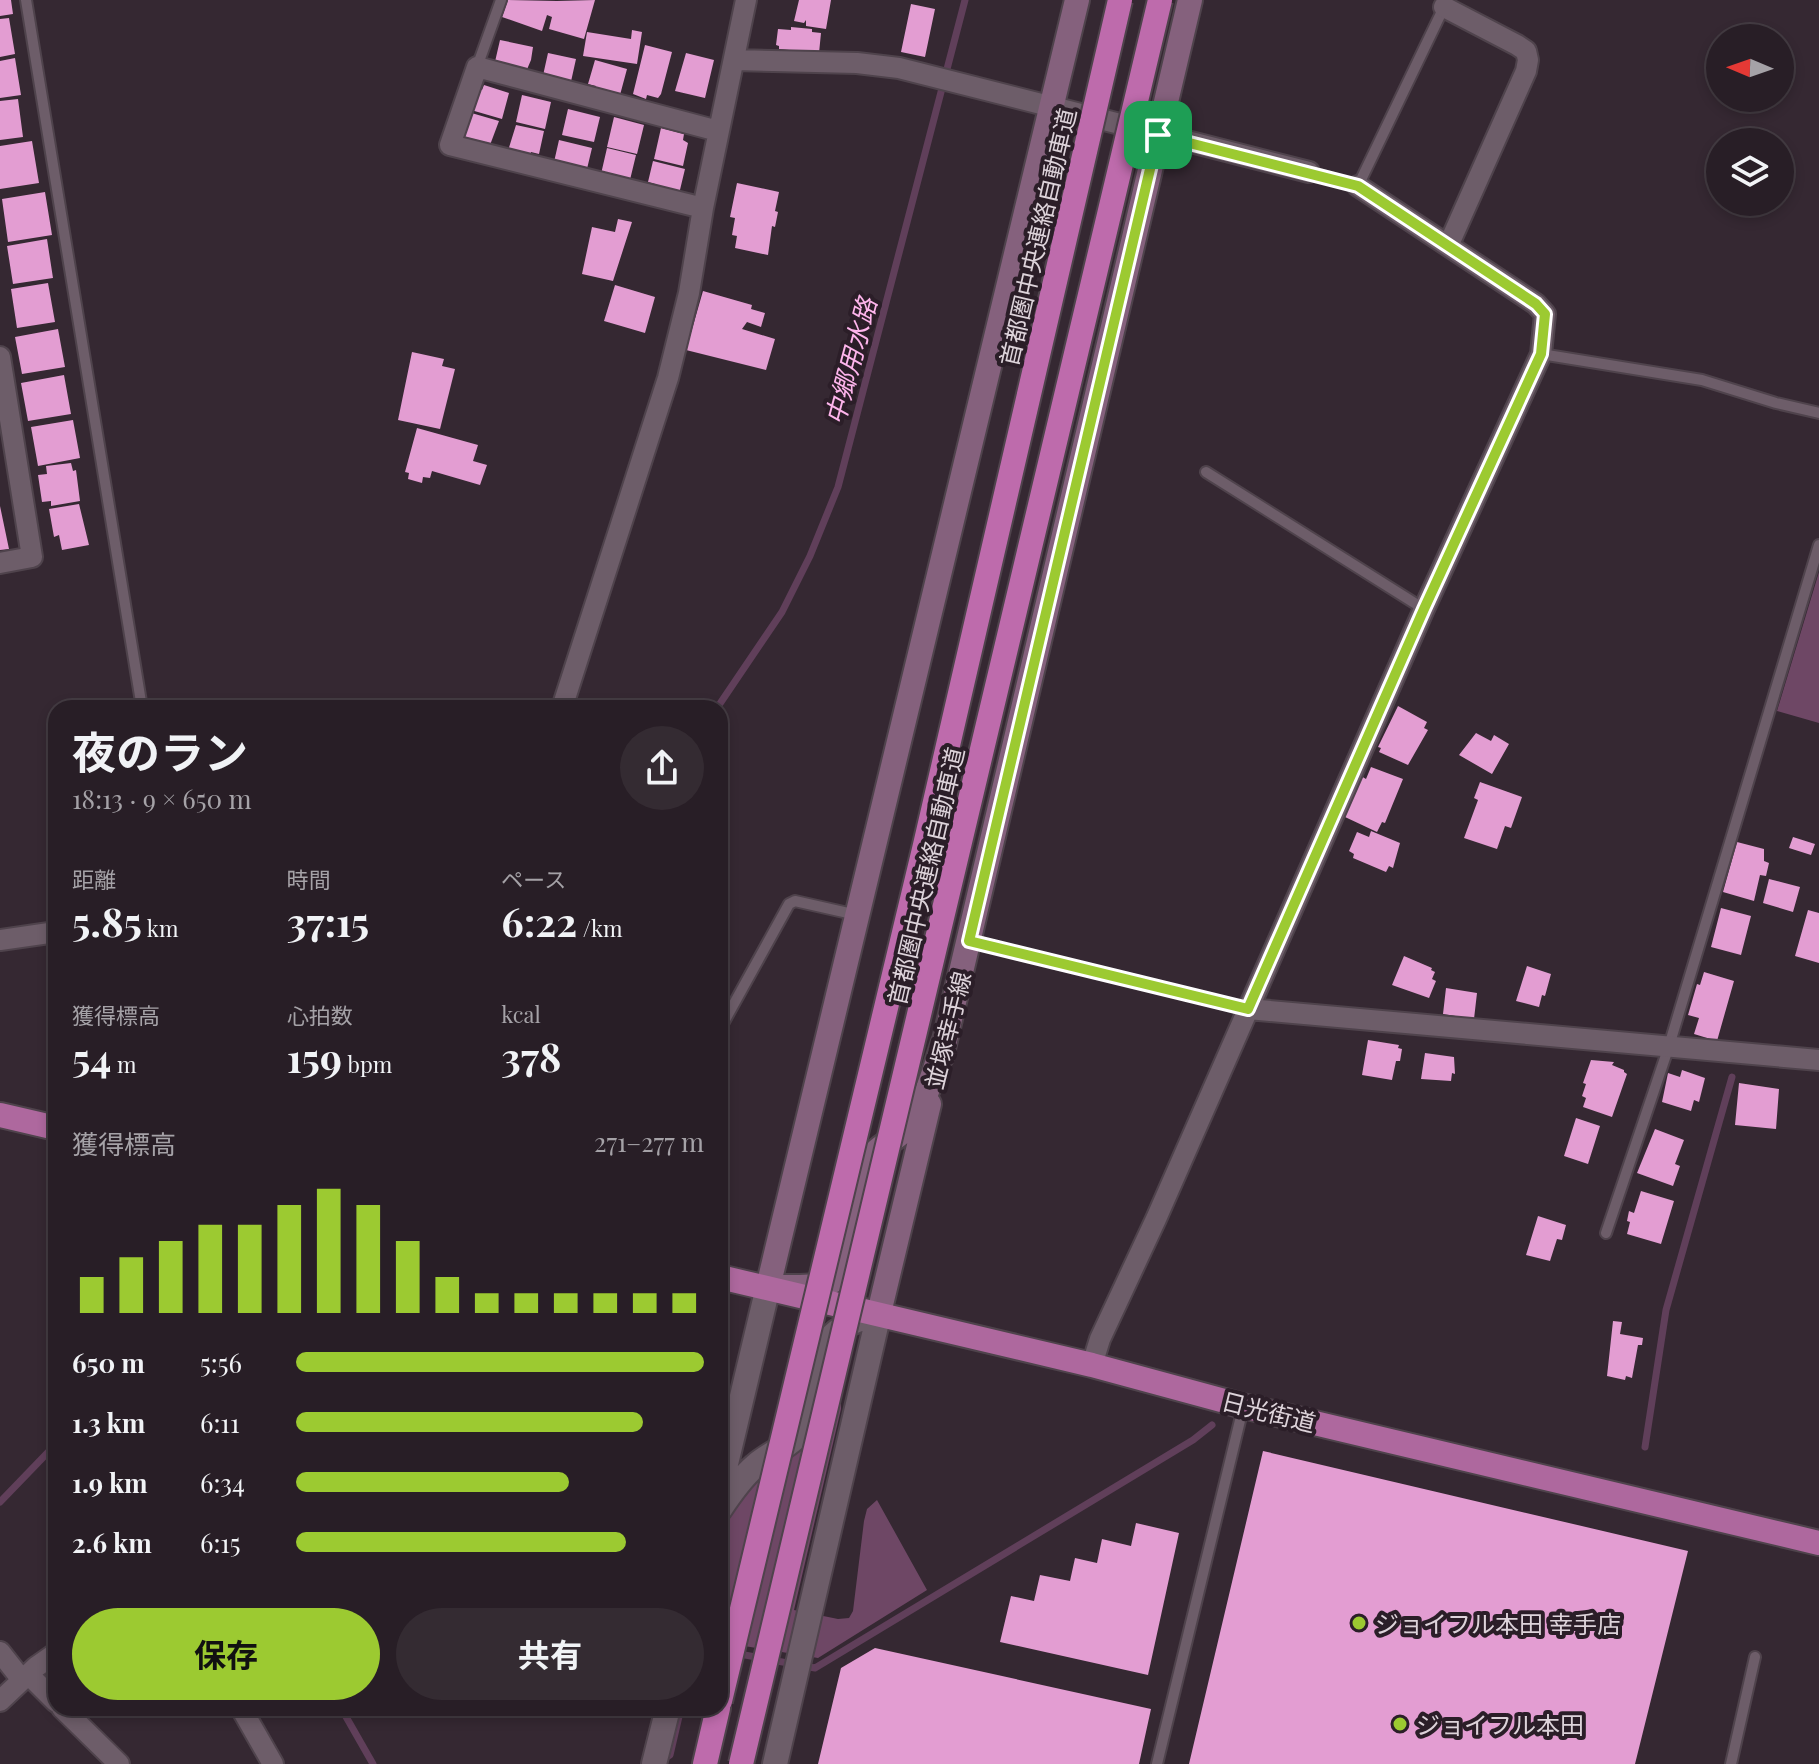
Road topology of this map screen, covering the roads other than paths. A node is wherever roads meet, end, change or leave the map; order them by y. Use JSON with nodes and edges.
{"nodes":[{"id":1,"x":26,"y":0,"type":"edge"},
{"id":2,"x":501,"y":0,"type":"edge"},
{"id":3,"x":746,"y":0,"type":"edge"},
{"id":4,"x":1077,"y":0,"type":"edge"},
{"id":5,"x":1120,"y":0,"type":"edge"},
{"id":6,"x":1160,"y":0,"type":"edge"},
{"id":7,"x":1190,"y":0,"type":"edge"},
{"id":8,"x":1446,"y":4,"type":"edge"},
{"id":9,"x":734,"y":60,"type":"junction"},
{"id":10,"x":477,"y":67,"type":"junction"},
{"id":11,"x":1051,"y":108,"type":"junction"},
{"id":12,"x":718,"y":131,"type":"junction"},
{"id":13,"x":1158,"y":135,"type":"junction"},
{"id":14,"x":1309,"y":172,"type":"joint"},
{"id":15,"x":1358,"y":186,"type":"junction"},
{"id":16,"x":703,"y":208,"type":"junction"},
{"id":17,"x":1449,"y":244,"type":"junction"},
{"id":18,"x":1541,"y":354,"type":"junction"},
{"id":19,"x":0,"y":357,"type":"edge"},
{"id":20,"x":1819,"y":413,"type":"edge"},
{"id":21,"x":1206,"y":472,"type":"dead end"},
{"id":22,"x":1819,"y":545,"type":"edge"},
{"id":23,"x":0,"y":563,"type":"edge"},
{"id":24,"x":1424,"y":609,"type":"junction"},
{"id":25,"x":141,"y":700,"type":"edge"},
{"id":26,"x":565,"y":700,"type":"edge"},
{"id":27,"x":857,"y":915,"type":"junction"},
{"id":28,"x":48,"y":933,"type":"edge"},
{"id":29,"x":0,"y":940,"type":"edge"},
{"id":30,"x":969,"y":941,"type":"junction"},
{"id":31,"x":1248,"y":1009,"type":"junction"},
{"id":32,"x":728,"y":1015,"type":"edge"},
{"id":33,"x":944,"y":1042,"type":"junction"},
{"id":34,"x":1669,"y":1046,"type":"junction"},
{"id":35,"x":1819,"y":1060,"type":"edge"},
{"id":36,"x":0,"y":1115,"type":"edge"},
{"id":37,"x":48,"y":1126,"type":"edge"},
{"id":38,"x":1606,"y":1233,"type":"dead end"},
{"id":39,"x":728,"y":1279,"type":"edge"},
{"id":40,"x":768,"y":1287,"type":"junction"},
{"id":41,"x":879,"y":1313,"type":"junction"},
{"id":42,"x":1092,"y":1365,"type":"junction"},
{"id":43,"x":1243,"y":1406,"type":"junction"},
{"id":44,"x":728,"y":1455,"type":"edge"},
{"id":45,"x":728,"y":1499,"type":"edge"},
{"id":46,"x":1819,"y":1543,"type":"edge"},
{"id":47,"x":0,"y":1652,"type":"edge"},
{"id":48,"x":1755,"y":1657,"type":"dead end"},
{"id":49,"x":48,"y":1659,"type":"edge"},
{"id":50,"x":728,"y":1668,"type":"edge"},
{"id":51,"x":25,"y":1677,"type":"junction"},
{"id":52,"x":48,"y":1696,"type":"edge"},
{"id":53,"x":0,"y":1701,"type":"edge"},
{"id":54,"x":70,"y":1716,"type":"edge"},
{"id":55,"x":246,"y":1716,"type":"edge"},
{"id":56,"x":666,"y":1716,"type":"edge"},
{"id":57,"x":716,"y":1716,"type":"edge"},
{"id":58,"x":119,"y":1764,"type":"edge"},
{"id":59,"x":273,"y":1764,"type":"edge"},
{"id":60,"x":654,"y":1764,"type":"edge"},
{"id":61,"x":705,"y":1764,"type":"edge"},
{"id":62,"x":741,"y":1764,"type":"edge"},
{"id":63,"x":775,"y":1764,"type":"edge"},
{"id":64,"x":1157,"y":1764,"type":"edge"},
{"id":65,"x":1731,"y":1764,"type":"edge"}],
"edges":[{"from":1,"to":25,"type":"lane"},
{"from":2,"to":10,"type":"lane"},
{"from":3,"to":9,"type":"street"},
{"from":4,"to":11,"type":"main road"},
{"from":5,"to":50,"type":"highway","name":"首都圏中央連絡自動車道","bridge":true},
{"from":6,"to":62,"type":"highway","name":"首都圏中央連絡自動車道","bridge":true},
{"from":7,"to":13,"type":"main road","name":"並塚幸手線"},
{"from":8,"to":15,"type":"lane"},
{"from":8,"to":17,"type":"street"},
{"from":9,"to":11,"type":"street"},
{"from":9,"to":12,"type":"street"},
{"from":10,"to":12,"type":"street"},
{"from":10,"to":16,"type":"street"},
{"from":11,"to":13,"type":"street"},
{"from":11,"to":27,"type":"main road"},
{"from":12,"to":16,"type":"street"},
{"from":13,"to":14,"type":"street"},
{"from":13,"to":30,"type":"main road","name":"並塚幸手線"},
{"from":14,"to":15,"type":"lane"},
{"from":15,"to":17,"type":"street"},
{"from":16,"to":26,"type":"street"},
{"from":17,"to":18,"type":"street"},
{"from":18,"to":20,"type":"lane"},
{"from":18,"to":24,"type":"street"},
{"from":19,"to":23,"type":"street"},
{"from":21,"to":24,"type":"lane"},
{"from":22,"to":34,"type":"lane"},
{"from":24,"to":31,"type":"street"},
{"from":27,"to":32,"type":"lane"},
{"from":27,"to":40,"type":"main road"},
{"from":28,"to":29,"type":"street"},
{"from":30,"to":31,"type":"lane"},
{"from":30,"to":33,"type":"main road","name":"並塚幸手線"},
{"from":31,"to":34,"type":"street"},
{"from":31,"to":42,"type":"street"},
{"from":33,"to":40,"type":"main road"},
{"from":33,"to":41,"type":"main road","name":"並塚幸手線"},
{"from":34,"to":35,"type":"street"},
{"from":34,"to":38,"type":"lane"},
{"from":36,"to":37,"type":"highway"},
{"from":39,"to":40,"type":"highway","name":"日光街道"},
{"from":40,"to":41,"type":"highway","name":"日光街道"},
{"from":40,"to":44,"type":"street"},
{"from":41,"to":42,"type":"highway","name":"日光街道"},
{"from":41,"to":45,"type":"street"},
{"from":41,"to":63,"type":"street"},
{"from":42,"to":43,"type":"highway","name":"日光街道"},
{"from":43,"to":46,"type":"highway","name":"日光街道"},
{"from":43,"to":64,"type":"lane"},
{"from":47,"to":51,"type":"street"},
{"from":48,"to":65,"type":"lane"},
{"from":49,"to":51,"type":"street"},
{"from":51,"to":52,"type":"street"},
{"from":51,"to":53,"type":"street"},
{"from":54,"to":58,"type":"street"},
{"from":55,"to":59,"type":"street"},
{"from":56,"to":60,"type":"street"},
{"from":57,"to":61,"type":"highway"}]}
